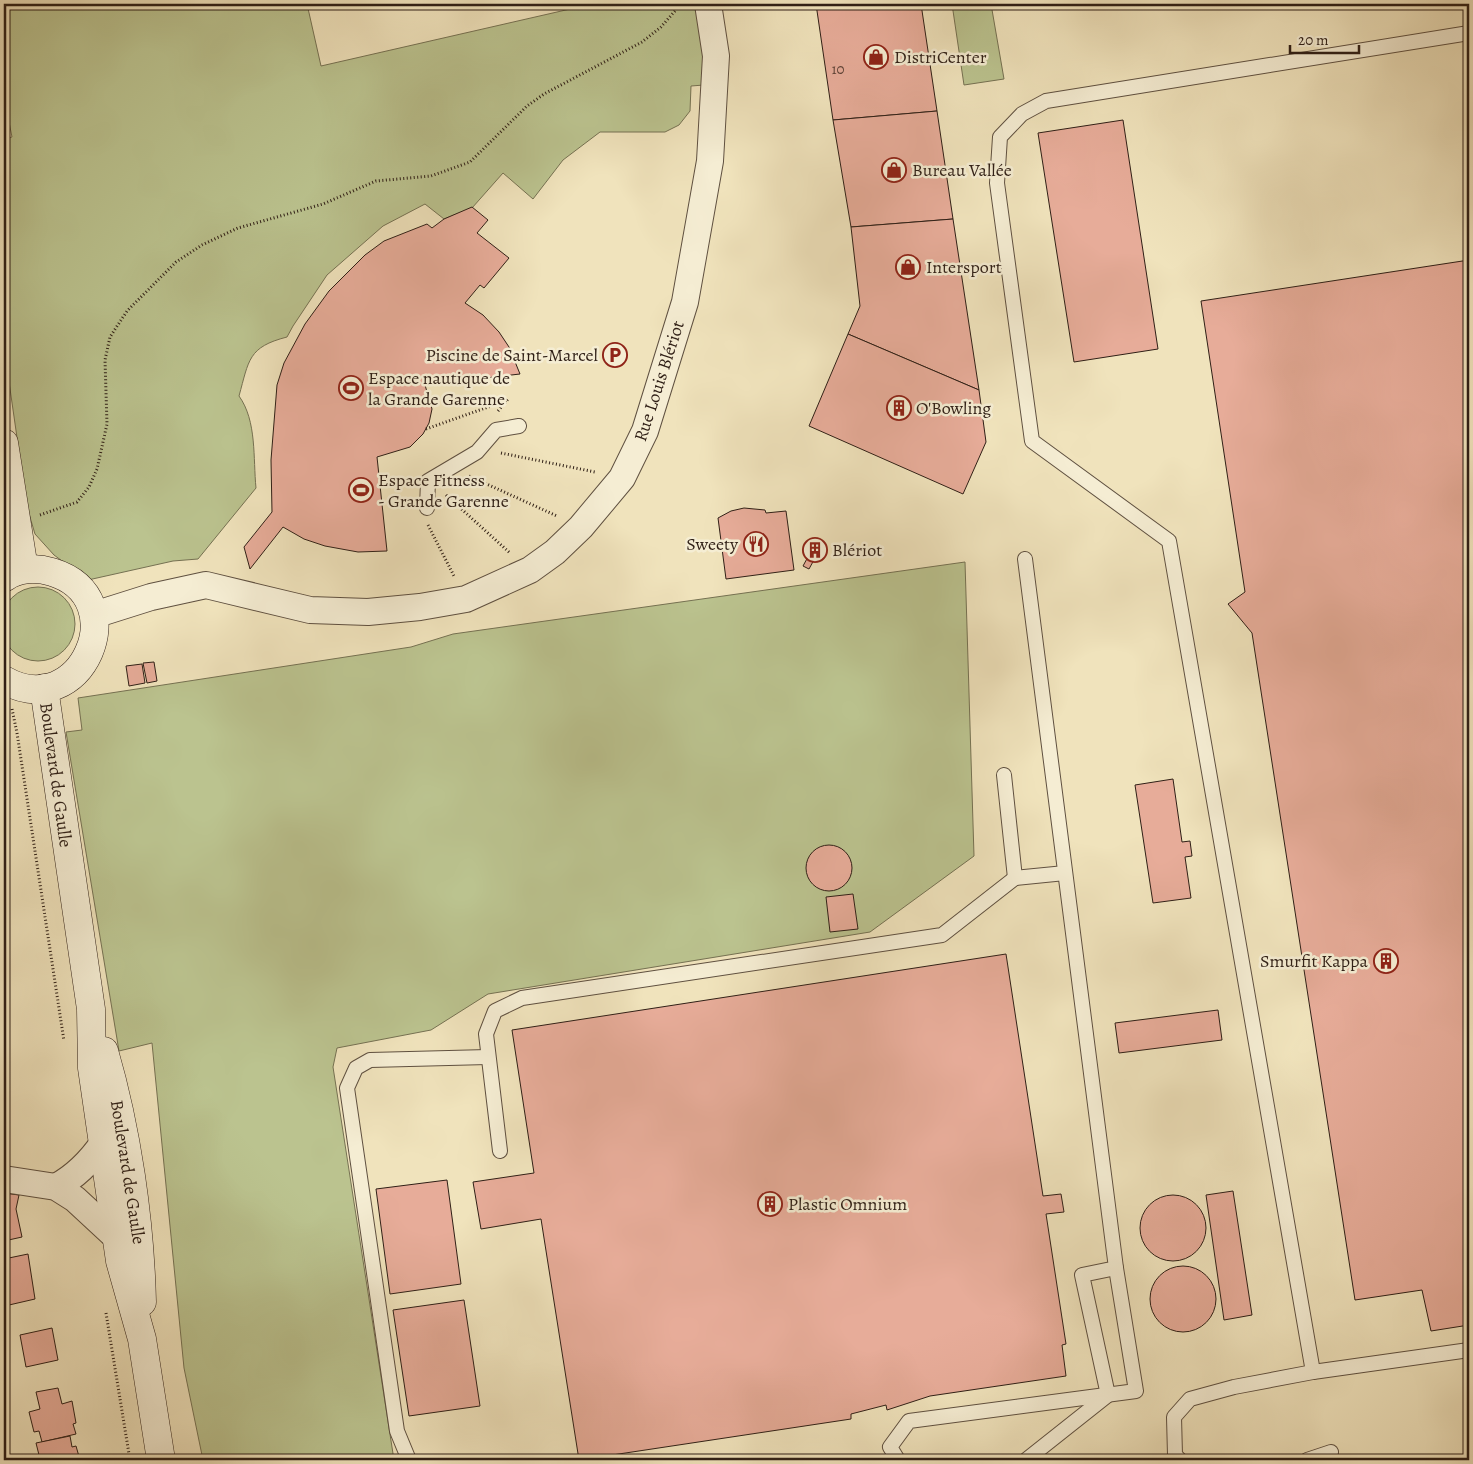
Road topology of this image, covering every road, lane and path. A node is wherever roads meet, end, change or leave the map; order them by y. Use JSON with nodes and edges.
{"nodes":[{"id":1,"x":681,"y":4,"type":"edge"},
{"id":2,"x":708,"y":4,"type":"edge"},
{"id":3,"x":1469,"y":33,"type":"edge"},
{"id":4,"x":508,"y":399,"type":"dead end"},
{"id":5,"x":519,"y":426,"type":"dead end"},
{"id":6,"x":426,"y":429,"type":"dead end"},
{"id":7,"x":4,"y":444,"type":"edge"},
{"id":8,"x":493,"y":451,"type":"dead end"},
{"id":9,"x":451,"y":467,"type":"junction"},
{"id":10,"x":622,"y":478,"type":"junction"},
{"id":11,"x":430,"y":480,"type":"junction"},
{"id":12,"x":50,"y":513,"type":"dead end"},
{"id":13,"x":426,"y":515,"type":"joint"},
{"id":14,"x":581,"y":527,"type":"junction"},
{"id":15,"x":1025,"y":559,"type":"dead end"},
{"id":16,"x":530,"y":570,"type":"junction"},
{"id":17,"x":14,"y":574,"type":"edge"},
{"id":18,"x":466,"y":599,"type":"junction"},
{"id":19,"x":94,"y":615,"type":"junction"},
{"id":20,"x":44,"y":688,"type":"junction"},
{"id":21,"x":7,"y":692,"type":"edge"},
{"id":22,"x":17,"y":733,"type":"dead end"},
{"id":23,"x":1004,"y":775,"type":"dead end"},
{"id":24,"x":1065,"y":873,"type":"junction"},
{"id":25,"x":1015,"y":878,"type":"junction"},
{"id":26,"x":91,"y":1009,"type":"junction"},
{"id":27,"x":488,"y":1057,"type":"junction"},
{"id":28,"x":103,"y":1143,"type":"junction"},
{"id":29,"x":500,"y":1151,"type":"dead end"},
{"id":30,"x":4,"y":1179,"type":"edge"},
{"id":31,"x":56,"y":1187,"type":"junction"},
{"id":32,"x":116,"y":1237,"type":"junction"},
{"id":33,"x":1116,"y":1268,"type":"junction"},
{"id":34,"x":142,"y":1338,"type":"junction"},
{"id":35,"x":1469,"y":1350,"type":"edge"},
{"id":36,"x":1314,"y":1372,"type":"junction"},
{"id":37,"x":1108,"y":1395,"type":"junction"},
{"id":38,"x":1331,"y":1452,"type":"dead end"},
{"id":39,"x":161,"y":1460,"type":"edge"},
{"id":40,"x":409,"y":1460,"type":"edge"},
{"id":41,"x":898,"y":1460,"type":"edge"},
{"id":42,"x":1026,"y":1460,"type":"edge"},
{"id":43,"x":1180,"y":1460,"type":"edge"},
{"id":44,"x":1307,"y":1460,"type":"edge"}],
"edges":[{"from":1,"to":12,"type":"path"},
{"from":2,"to":10,"type":"street","name":"Rue Louis Blériot"},
{"from":3,"to":36,"type":"lane"},
{"from":4,"to":6,"type":"path"},
{"from":5,"to":9,"type":"lane"},
{"from":7,"to":17,"type":"main road"},
{"from":8,"to":10,"type":"path"},
{"from":9,"to":11,"type":"lane"},
{"from":9,"to":14,"type":"path"},
{"from":10,"to":14,"type":"street","name":"Rue Louis Blériot"},
{"from":11,"to":13,"type":"lane"},
{"from":11,"to":16,"type":"path"},
{"from":13,"to":18,"type":"path"},
{"from":14,"to":16,"type":"street","name":"Rue Louis Blériot"},
{"from":15,"to":24,"type":"lane"},
{"from":16,"to":18,"type":"street","name":"Rue Louis Blériot"},
{"from":17,"to":19,"type":"main road"},
{"from":18,"to":19,"type":"street","name":"Rue Louis Blériot"},
{"from":19,"to":20,"type":"main road"},
{"from":20,"to":21,"type":"main road"},
{"from":20,"to":26,"type":"main road","name":"Boulevard de Gaulle"},
{"from":21,"to":22,"type":"path"},
{"from":23,"to":25,"type":"lane"},
{"from":24,"to":25,"type":"lane"},
{"from":24,"to":33,"type":"lane"},
{"from":25,"to":27,"type":"lane"},
{"from":26,"to":28,"type":"main road","name":"Boulevard de Gaulle"},
{"from":26,"to":34,"type":"main road","name":"Boulevard de Gaulle"},
{"from":27,"to":29,"type":"lane"},
{"from":27,"to":40,"type":"lane"},
{"from":28,"to":31,"type":"street"},
{"from":28,"to":32,"type":"main road","name":"Boulevard de Gaulle"},
{"from":30,"to":31,"type":"street"},
{"from":31,"to":32,"type":"street"},
{"from":32,"to":34,"type":"main road","name":"Boulevard de Gaulle"},
{"from":33,"to":37,"type":"lane"},
{"from":33,"to":37,"type":"lane"},
{"from":34,"to":39,"type":"main road","name":"Boulevard de Gaulle"},
{"from":35,"to":36,"type":"lane"},
{"from":36,"to":43,"type":"lane"},
{"from":37,"to":41,"type":"lane"},
{"from":37,"to":42,"type":"lane"},
{"from":38,"to":44,"type":"lane"}]}
